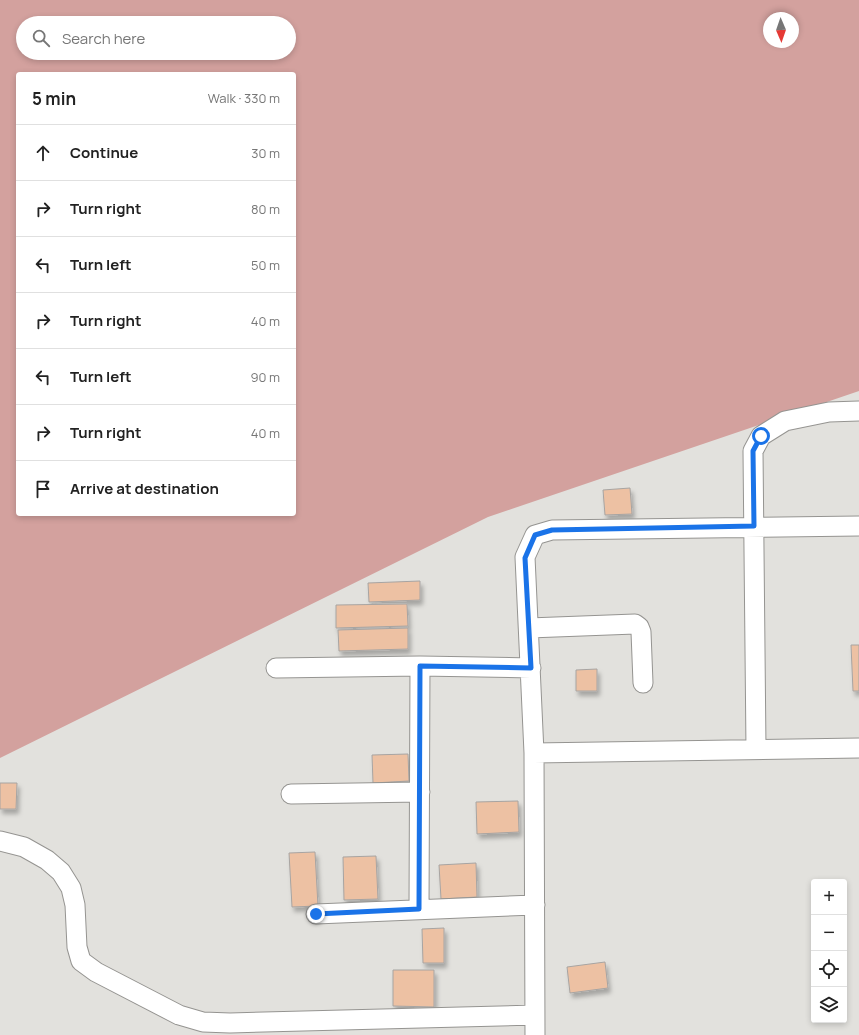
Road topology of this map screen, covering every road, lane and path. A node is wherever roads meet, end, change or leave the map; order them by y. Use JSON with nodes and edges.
{"nodes":[{"id":1,"x":859,"y":411,"type":"edge"},
{"id":2,"x":754,"y":526,"type":"junction"},
{"id":3,"x":859,"y":526,"type":"edge"},
{"id":4,"x":529,"y":628,"type":"junction"},
{"id":5,"x":420,"y":666,"type":"junction"},
{"id":6,"x":276,"y":668,"type":"dead end"},
{"id":7,"x":531,"y":668,"type":"junction"},
{"id":8,"x":643,"y":682,"type":"dead end"},
{"id":9,"x":859,"y":748,"type":"edge"},
{"id":10,"x":756,"y":749,"type":"junction"},
{"id":11,"x":534,"y":753,"type":"junction"},
{"id":12,"x":420,"y":792,"type":"junction"},
{"id":13,"x":291,"y":794,"type":"dead end"},
{"id":14,"x":0,"y":841,"type":"edge"},
{"id":15,"x":535,"y":906,"type":"junction"},
{"id":16,"x":419,"y":909,"type":"junction"},
{"id":17,"x":316,"y":914,"type":"dead end"},
{"id":18,"x":534,"y":1015,"type":"junction"},
{"id":19,"x":535,"y":1035,"type":"edge"}],
"edges":[{"from":1,"to":2,"type":"street"},
{"from":2,"to":3,"type":"street"},
{"from":2,"to":4,"type":"street"},
{"from":2,"to":10,"type":"street"},
{"from":4,"to":7,"type":"street"},
{"from":4,"to":8,"type":"street"},
{"from":5,"to":6,"type":"street"},
{"from":5,"to":7,"type":"street"},
{"from":5,"to":12,"type":"street"},
{"from":7,"to":11,"type":"street"},
{"from":9,"to":10,"type":"street"},
{"from":10,"to":11,"type":"street"},
{"from":11,"to":15,"type":"street"},
{"from":12,"to":13,"type":"street"},
{"from":12,"to":16,"type":"street"},
{"from":14,"to":18,"type":"street"},
{"from":15,"to":16,"type":"street"},
{"from":15,"to":18,"type":"street"},
{"from":16,"to":17,"type":"street"},
{"from":18,"to":19,"type":"street"}]}
